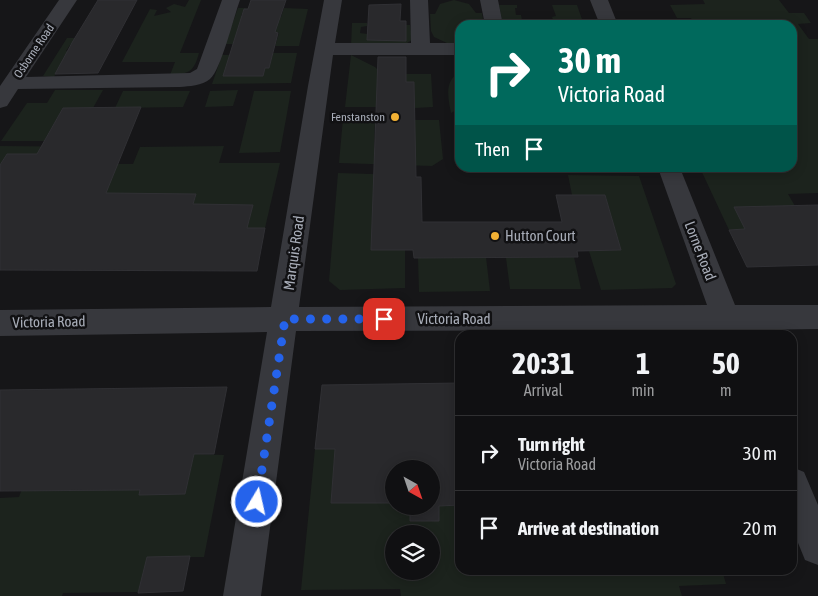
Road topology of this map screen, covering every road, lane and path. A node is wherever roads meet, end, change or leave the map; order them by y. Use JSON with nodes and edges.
{"nodes":[{"id":1,"x":68,"y":0,"type":"edge"},
{"id":2,"x":231,"y":0,"type":"edge"},
{"id":3,"x":333,"y":0,"type":"edge"},
{"id":4,"x":419,"y":0,"type":"edge"},
{"id":5,"x":489,"y":0,"type":"edge"},
{"id":6,"x":599,"y":0,"type":"edge"},
{"id":7,"x":493,"y":20,"type":"edge"},
{"id":8,"x":607,"y":20,"type":"edge"},
{"id":9,"x":324,"y":49,"type":"junction"},
{"id":10,"x":421,"y":50,"type":"junction"},
{"id":11,"x":455,"y":50,"type":"edge"},
{"id":12,"x":12,"y":83,"type":"junction"},
{"id":13,"x":0,"y":101,"type":"edge"},
{"id":14,"x":670,"y":172,"type":"edge"},
{"id":15,"x":818,"y":317,"type":"edge"},
{"id":16,"x":285,"y":319,"type":"junction"},
{"id":17,"x":0,"y":323,"type":"edge"},
{"id":18,"x":729,"y":327,"type":"edge"},
{"id":19,"x":797,"y":496,"type":"edge"},
{"id":20,"x":818,"y":547,"type":"edge"},
{"id":21,"x":242,"y":596,"type":"edge"}],
"edges":[{"from":1,"to":12,"type":"street","name":"Osborne Road"},
{"from":2,"to":12,"type":"street"},
{"from":3,"to":9,"type":"street","name":"Marquis Road"},
{"from":4,"to":10,"type":"street"},
{"from":5,"to":7,"type":"street"},
{"from":6,"to":8,"type":"street"},
{"from":9,"to":10,"type":"street"},
{"from":9,"to":16,"type":"street","name":"Marquis Road"},
{"from":10,"to":11,"type":"street"},
{"from":12,"to":13,"type":"street","name":"Osborne Road"},
{"from":14,"to":18,"type":"street","name":"Lorne Road"},
{"from":15,"to":18,"type":"street","name":"Victoria Road"},
{"from":16,"to":17,"type":"street","name":"Victoria Road"},
{"from":16,"to":18,"type":"street","name":"Victoria Road"},
{"from":16,"to":21,"type":"street","name":"Marquis Road"},
{"from":19,"to":20,"type":"street"}]}
